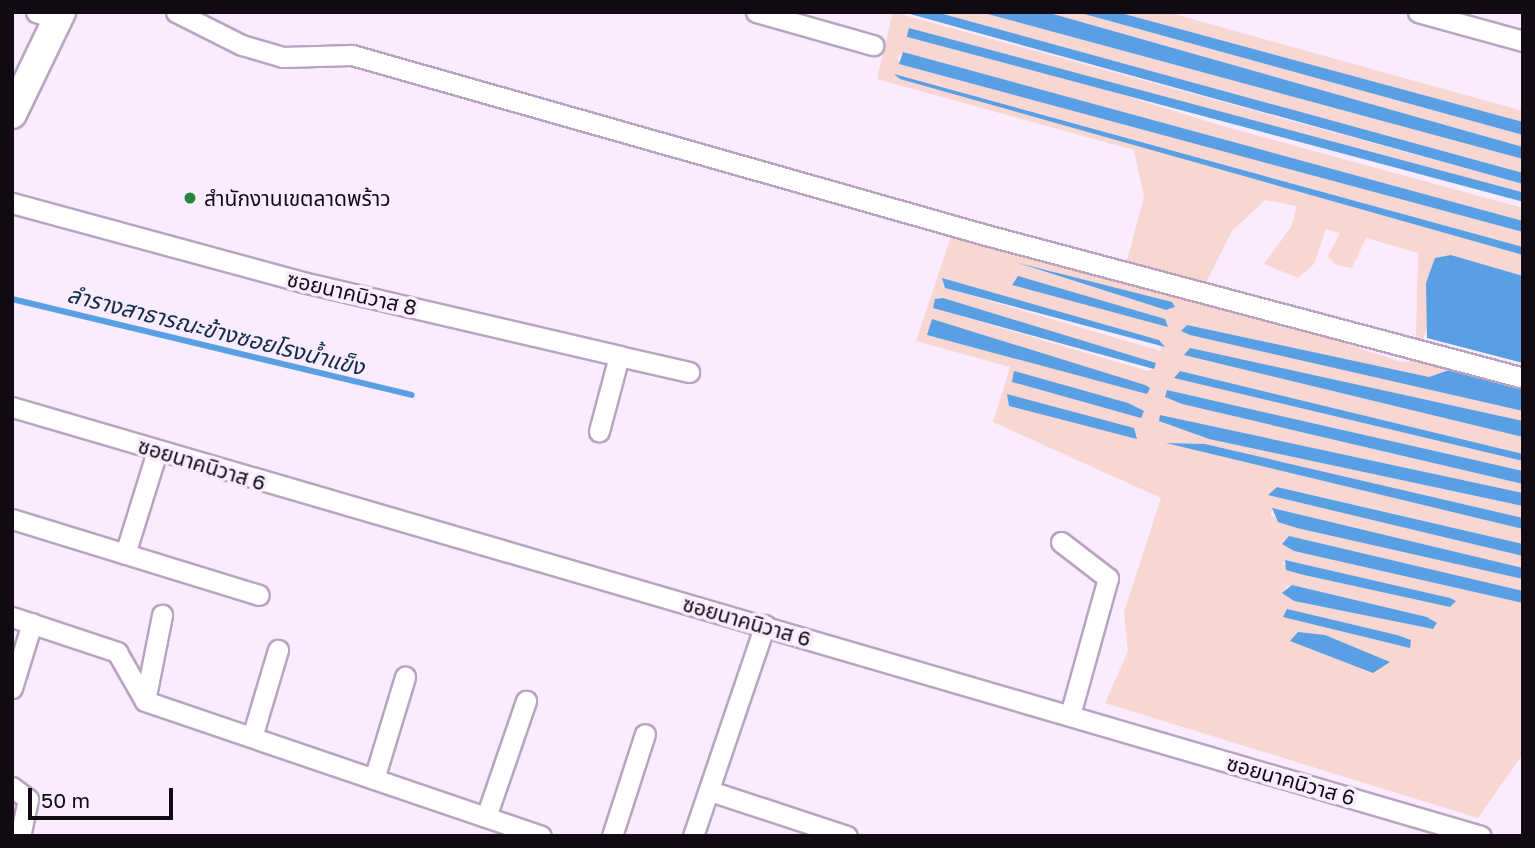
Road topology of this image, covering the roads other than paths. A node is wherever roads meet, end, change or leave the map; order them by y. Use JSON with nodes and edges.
{"nodes":[{"id":1,"x":176,"y":12,"type":"edge"},
{"id":2,"x":756,"y":12,"type":"edge"},
{"id":3,"x":1418,"y":12,"type":"edge"},
{"id":4,"x":52,"y":15,"type":"edge"},
{"id":5,"x":1523,"y":41,"type":"edge"},
{"id":6,"x":873,"y":45,"type":"dead end"},
{"id":7,"x":12,"y":114,"type":"edge"},
{"id":8,"x":12,"y":203,"type":"edge"},
{"id":9,"x":619,"y":356,"type":"junction"},
{"id":10,"x":689,"y":372,"type":"dead end"},
{"id":11,"x":1520,"y":377,"type":"dead end"},
{"id":12,"x":12,"y":407,"type":"edge"},
{"id":13,"x":599,"y":431,"type":"dead end"},
{"id":14,"x":157,"y":451,"type":"junction"},
{"id":15,"x":12,"y":519,"type":"edge"},
{"id":16,"x":1062,"y":542,"type":"dead end"},
{"id":17,"x":125,"y":554,"type":"junction"},
{"id":18,"x":259,"y":595,"type":"dead end"},
{"id":19,"x":162,"y":615,"type":"dead end"},
{"id":20,"x":12,"y":617,"type":"edge"},
{"id":21,"x":32,"y":623,"type":"junction"},
{"id":22,"x":765,"y":625,"type":"junction"},
{"id":23,"x":278,"y":650,"type":"dead end"},
{"id":24,"x":405,"y":677,"type":"dead end"},
{"id":25,"x":12,"y":688,"type":"edge"},
{"id":26,"x":145,"y":701,"type":"junction"},
{"id":27,"x":526,"y":701,"type":"dead end"},
{"id":28,"x":1070,"y":716,"type":"junction"},
{"id":29,"x":645,"y":734,"type":"dead end"},
{"id":30,"x":252,"y":737,"type":"junction"},
{"id":31,"x":374,"y":779,"type":"junction"},
{"id":32,"x":12,"y":788,"type":"edge"},
{"id":33,"x":710,"y":791,"type":"junction"},
{"id":34,"x":486,"y":817,"type":"junction"},
{"id":35,"x":20,"y":836,"type":"edge"},
{"id":36,"x":541,"y":836,"type":"edge"},
{"id":37,"x":612,"y":836,"type":"edge"},
{"id":38,"x":693,"y":836,"type":"edge"},
{"id":39,"x":847,"y":836,"type":"edge"},
{"id":40,"x":1481,"y":836,"type":"edge"}],
"edges":[{"from":1,"to":11,"type":"street"},
{"from":2,"to":6,"type":"street"},
{"from":3,"to":5,"type":"street"},
{"from":4,"to":7,"type":"main road"},
{"from":8,"to":9,"type":"street","name":"ซอยนาคนิวาส 8"},
{"from":9,"to":10,"type":"street","name":"ซอยนาคนิวาส 8"},
{"from":9,"to":13,"type":"street"},
{"from":12,"to":14,"type":"street","name":"ซอยนาคนิวาส 6"},
{"from":14,"to":17,"type":"street"},
{"from":14,"to":22,"type":"street","name":"ซอยนาคนิวาส 6"},
{"from":15,"to":17,"type":"street"},
{"from":16,"to":28,"type":"street"},
{"from":17,"to":18,"type":"street"},
{"from":19,"to":26,"type":"street"},
{"from":20,"to":21,"type":"street"},
{"from":21,"to":25,"type":"street"},
{"from":21,"to":26,"type":"street"},
{"from":22,"to":28,"type":"street","name":"ซอยนาคนิวาส 6"},
{"from":22,"to":33,"type":"street"},
{"from":23,"to":30,"type":"street"},
{"from":24,"to":31,"type":"street"},
{"from":26,"to":30,"type":"street"},
{"from":27,"to":34,"type":"street"},
{"from":28,"to":40,"type":"street","name":"ซอยนาคนิวาส 6"},
{"from":29,"to":37,"type":"street"},
{"from":30,"to":31,"type":"street"},
{"from":31,"to":34,"type":"street"},
{"from":32,"to":35,"type":"street"},
{"from":33,"to":38,"type":"street"},
{"from":33,"to":39,"type":"street"},
{"from":34,"to":36,"type":"street"}]}
